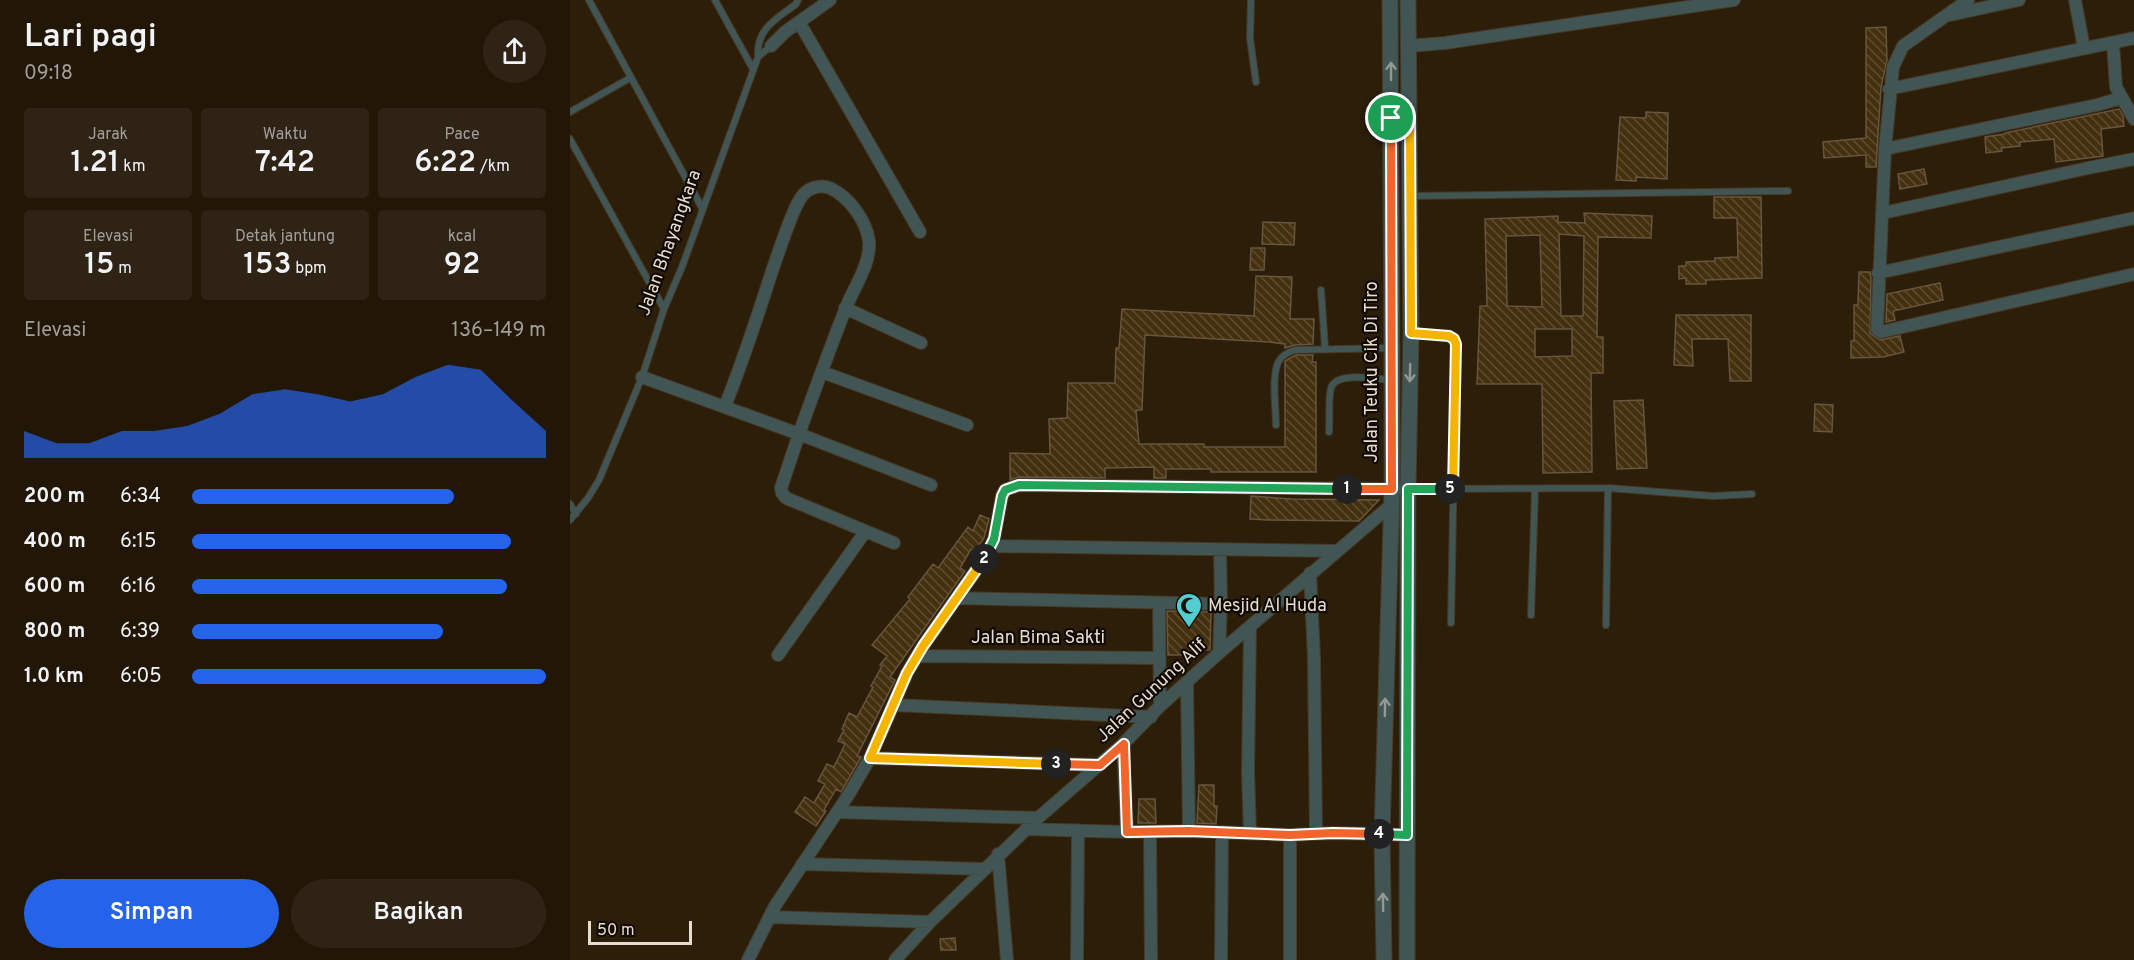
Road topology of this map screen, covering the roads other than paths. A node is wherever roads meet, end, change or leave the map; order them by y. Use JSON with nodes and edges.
{"nodes":[{"id":1,"x":590,"y":0,"type":"edge"},
{"id":2,"x":716,"y":0,"type":"edge"},
{"id":3,"x":798,"y":0,"type":"edge"},
{"id":4,"x":830,"y":0,"type":"edge"},
{"id":5,"x":1251,"y":0,"type":"edge"},
{"id":6,"x":1389,"y":0,"type":"edge"},
{"id":7,"x":1408,"y":0,"type":"edge"},
{"id":8,"x":1734,"y":0,"type":"edge"},
{"id":9,"x":1968,"y":0,"type":"edge"},
{"id":10,"x":2019,"y":0,"type":"edge"},
{"id":11,"x":2075,"y":0,"type":"edge"},
{"id":12,"x":1944,"y":16,"type":"junction"},
{"id":13,"x":799,"y":22,"type":"junction"},
{"id":14,"x":2134,"y":38,"type":"edge"},
{"id":15,"x":2113,"y":43,"type":"junction"},
{"id":16,"x":771,"y":46,"type":"joint"},
{"id":17,"x":1408,"y":46,"type":"junction"},
{"id":18,"x":2084,"y":48,"type":"junction"},
{"id":19,"x":758,"y":57,"type":"junction"},
{"id":20,"x":753,"y":69,"type":"junction"},
{"id":21,"x":630,"y":78,"type":"junction"},
{"id":22,"x":1257,"y":82,"type":"dead end"},
{"id":23,"x":1889,"y":89,"type":"junction"},
{"id":24,"x":2121,"y":98,"type":"junction"},
{"id":25,"x":570,"y":112,"type":"edge"},
{"id":26,"x":1410,"y":116,"type":"junction"},
{"id":27,"x":1391,"y":118,"type":"junction"},
{"id":28,"x":2134,"y":119,"type":"edge"},
{"id":29,"x":570,"y":139,"type":"edge"},
{"id":30,"x":1885,"y":149,"type":"junction"},
{"id":31,"x":2134,"y":159,"type":"edge"},
{"id":32,"x":1788,"y":191,"type":"dead end"},
{"id":33,"x":1411,"y":196,"type":"junction"},
{"id":34,"x":702,"y":208,"type":"junction"},
{"id":35,"x":1883,"y":213,"type":"junction"},
{"id":36,"x":2134,"y":218,"type":"edge"},
{"id":37,"x":920,"y":232,"type":"dead end"},
{"id":38,"x":1878,"y":273,"type":"junction"},
{"id":39,"x":2134,"y":274,"type":"edge"},
{"id":40,"x":1321,"y":290,"type":"dead end"},
{"id":41,"x":845,"y":308,"type":"junction"},
{"id":42,"x":663,"y":309,"type":"junction"},
{"id":43,"x":1411,"y":333,"type":"junction"},
{"id":44,"x":921,"y":343,"type":"dead end"},
{"id":45,"x":1325,"y":348,"type":"junction"},
{"id":46,"x":1392,"y":348,"type":"junction"},
{"id":47,"x":822,"y":372,"type":"junction"},
{"id":48,"x":642,"y":377,"type":"junction"},
{"id":49,"x":1392,"y":380,"type":"junction"},
{"id":50,"x":725,"y":406,"type":"junction"},
{"id":51,"x":967,"y":425,"type":"dead end"},
{"id":52,"x":1276,"y":425,"type":"dead end"},
{"id":53,"x":1329,"y":432,"type":"dead end"},
{"id":54,"x":799,"y":434,"type":"junction"},
{"id":55,"x":931,"y":485,"type":"dead end"},
{"id":56,"x":1608,"y":488,"type":"junction"},
{"id":57,"x":1392,"y":489,"type":"junction"},
{"id":58,"x":1408,"y":489,"type":"junction"},
{"id":59,"x":1453,"y":489,"type":"junction"},
{"id":60,"x":1535,"y":489,"type":"junction"},
{"id":61,"x":1752,"y":494,"type":"dead end"},
{"id":62,"x":570,"y":504,"type":"edge"},
{"id":63,"x":1390,"y":507,"type":"junction"},
{"id":64,"x":576,"y":514,"type":"junction"},
{"id":65,"x":570,"y":520,"type":"edge"},
{"id":66,"x":865,"y":532,"type":"junction"},
{"id":67,"x":894,"y":543,"type":"dead end"},
{"id":68,"x":991,"y":546,"type":"junction"},
{"id":69,"x":1220,"y":550,"type":"junction"},
{"id":70,"x":1337,"y":551,"type":"junction"},
{"id":71,"x":1310,"y":573,"type":"junction"},
{"id":72,"x":957,"y":598,"type":"junction"},
{"id":73,"x":1159,"y":603,"type":"junction"},
{"id":74,"x":1221,"y":603,"type":"junction"},
{"id":75,"x":1531,"y":615,"type":"dead end"},
{"id":76,"x":1451,"y":623,"type":"dead end"},
{"id":77,"x":1606,"y":626,"type":"dead end"},
{"id":78,"x":1250,"y":627,"type":"junction"},
{"id":79,"x":1219,"y":653,"type":"junction"},
{"id":80,"x":778,"y":655,"type":"dead end"},
{"id":81,"x":917,"y":656,"type":"junction"},
{"id":82,"x":1158,"y":658,"type":"junction"},
{"id":83,"x":1187,"y":683,"type":"junction"},
{"id":84,"x":894,"y":705,"type":"junction"},
{"id":85,"x":1160,"y":706,"type":"junction"},
{"id":86,"x":1151,"y":717,"type":"junction"},
{"id":87,"x":1124,"y":744,"type":"junction"},
{"id":88,"x":870,"y":758,"type":"junction"},
{"id":89,"x":1100,"y":765,"type":"junction"},
{"id":90,"x":837,"y":812,"type":"junction"},
{"id":91,"x":1038,"y":818,"type":"junction"},
{"id":92,"x":1026,"y":829,"type":"junction"},
{"id":93,"x":1078,"y":830,"type":"junction"},
{"id":94,"x":1189,"y":831,"type":"junction"},
{"id":95,"x":1127,"y":832,"type":"junction"},
{"id":96,"x":1150,"y":832,"type":"junction"},
{"id":97,"x":1222,"y":832,"type":"junction"},
{"id":98,"x":1250,"y":833,"type":"junction"},
{"id":99,"x":1316,"y":833,"type":"junction"},
{"id":100,"x":1290,"y":835,"type":"junction"},
{"id":101,"x":1382,"y":835,"type":"junction"},
{"id":102,"x":1407,"y":835,"type":"junction"},
{"id":103,"x":998,"y":854,"type":"junction"},
{"id":104,"x":802,"y":864,"type":"junction"},
{"id":105,"x":984,"y":869,"type":"junction"},
{"id":106,"x":769,"y":917,"type":"junction"},
{"id":107,"x":930,"y":922,"type":"junction"},
{"id":108,"x":748,"y":960,"type":"edge"},
{"id":109,"x":895,"y":960,"type":"edge"},
{"id":110,"x":1007,"y":960,"type":"edge"},
{"id":111,"x":1077,"y":960,"type":"edge"},
{"id":112,"x":1151,"y":960,"type":"edge"},
{"id":113,"x":1221,"y":960,"type":"edge"},
{"id":114,"x":1290,"y":960,"type":"edge"},
{"id":115,"x":1384,"y":960,"type":"edge"},
{"id":116,"x":1407,"y":960,"type":"edge"}],
"edges":[{"from":1,"to":21,"type":"lane"},
{"from":2,"to":20,"type":"lane"},
{"from":3,"to":19,"type":"lane"},
{"from":4,"to":13,"type":"street","name":"Jalan Bhayangkara"},
{"from":5,"to":22,"type":"lane"},
{"from":27,"to":6,"type":"street","name":"Jalan Teuku Cik Di Tiro","one_way":true},
{"from":7,"to":17,"type":"street","name":"Jalan Teuku Cik Di Tiro"},
{"from":8,"to":17,"type":"street"},
{"from":9,"to":12,"type":"street"},
{"from":10,"to":12,"type":"street"},
{"from":11,"to":18,"type":"street"},
{"from":12,"to":23,"type":"street"},
{"from":13,"to":16,"type":"street","name":"Jalan Bhayangkara"},
{"from":13,"to":37,"type":"street"},
{"from":14,"to":15,"type":"street"},
{"from":15,"to":18,"type":"street"},
{"from":15,"to":24,"type":"street"},
{"from":16,"to":19,"type":"lane","name":"Jalan Bhayangkara"},
{"from":17,"to":26,"type":"street","name":"Jalan Teuku Cik Di Tiro"},
{"from":18,"to":23,"type":"street"},
{"from":19,"to":20,"type":"lane","name":"Jalan Bhayangkara"},
{"from":20,"to":34,"type":"lane","name":"Jalan Bhayangkara"},
{"from":21,"to":25,"type":"lane"},
{"from":21,"to":34,"type":"lane"},
{"from":23,"to":30,"type":"street"},
{"from":24,"to":28,"type":"street"},
{"from":24,"to":30,"type":"street"},
{"from":26,"to":27,"type":"street"},
{"from":26,"to":33,"type":"street","name":"Jalan Teuku Cik Di Tiro"},
{"from":27,"to":46,"type":"street","name":"Jalan Teuku Cik Di Tiro"},
{"from":29,"to":42,"type":"lane"},
{"from":30,"to":35,"type":"street"},
{"from":31,"to":35,"type":"street"},
{"from":32,"to":33,"type":"lane"},
{"from":33,"to":43,"type":"street","name":"Jalan Teuku Cik Di Tiro"},
{"from":34,"to":42,"type":"lane","name":"Jalan Bhayangkara"},
{"from":35,"to":38,"type":"street"},
{"from":36,"to":38,"type":"street"},
{"from":38,"to":39,"type":"street"},
{"from":40,"to":45,"type":"lane"},
{"from":41,"to":44,"type":"street"},
{"from":41,"to":47,"type":"street"},
{"from":41,"to":50,"type":"street"},
{"from":42,"to":48,"type":"lane","name":"Jalan Bhayangkara"},
{"from":43,"to":58,"type":"street","name":"Jalan Teuku Cik Di Tiro","one_way":true},
{"from":43,"to":59,"type":"lane"},
{"from":45,"to":46,"type":"lane"},
{"from":45,"to":52,"type":"lane"},
{"from":46,"to":49,"type":"street","name":"Jalan Teuku Cik Di Tiro"},
{"from":47,"to":51,"type":"street"},
{"from":47,"to":54,"type":"street"},
{"from":48,"to":50,"type":"street"},
{"from":48,"to":64,"type":"lane","name":"Jalan Bhayangkara"},
{"from":49,"to":53,"type":"lane"},
{"from":49,"to":57,"type":"street","name":"Jalan Teuku Cik Di Tiro"},
{"from":50,"to":54,"type":"street"},
{"from":54,"to":55,"type":"street"},
{"from":54,"to":66,"type":"street"},
{"from":56,"to":60,"type":"lane"},
{"from":56,"to":61,"type":"lane"},
{"from":56,"to":77,"type":"lane"},
{"from":57,"to":58,"type":"street"},
{"from":57,"to":63,"type":"street","name":"Jalan Teuku Cik Di Tiro"},
{"from":57,"to":68,"type":"street"},
{"from":58,"to":59,"type":"lane"},
{"from":58,"to":102,"type":"street","name":"Jalan Teuku Cik Di Tiro"},
{"from":59,"to":60,"type":"lane"},
{"from":59,"to":76,"type":"lane"},
{"from":60,"to":75,"type":"lane"},
{"from":62,"to":64,"type":"lane"},
{"from":63,"to":70,"type":"street","name":"Jalan Gunung Alif"},
{"from":101,"to":63,"type":"street","name":"Jalan Teuku Cik Di Tiro","one_way":true},
{"from":64,"to":65,"type":"lane","name":"Jalan Bhayangkara"},
{"from":66,"to":67,"type":"street"},
{"from":66,"to":80,"type":"street"},
{"from":68,"to":69,"type":"street"},
{"from":68,"to":72,"type":"street"},
{"from":69,"to":70,"type":"street"},
{"from":69,"to":74,"type":"street"},
{"from":70,"to":71,"type":"street","name":"Jalan Gunung Alif"},
{"from":71,"to":78,"type":"street","name":"Jalan Gunung Alif"},
{"from":71,"to":99,"type":"street"},
{"from":72,"to":73,"type":"street"},
{"from":72,"to":81,"type":"street"},
{"from":73,"to":74,"type":"street"},
{"from":73,"to":82,"type":"street"},
{"from":74,"to":79,"type":"street"},
{"from":78,"to":79,"type":"street","name":"Jalan Gunung Alif"},
{"from":78,"to":98,"type":"street"},
{"from":79,"to":83,"type":"street","name":"Jalan Gunung Alif"},
{"from":81,"to":82,"type":"street","name":"Jalan Bima Sakti"},
{"from":81,"to":84,"type":"street"},
{"from":82,"to":85,"type":"street"},
{"from":83,"to":85,"type":"street","name":"Jalan Gunung Alif"},
{"from":83,"to":94,"type":"street"},
{"from":84,"to":86,"type":"street"},
{"from":84,"to":88,"type":"street"},
{"from":85,"to":86,"type":"street","name":"Jalan Gunung Alif"},
{"from":86,"to":87,"type":"street","name":"Jalan Gunung Alif"},
{"from":87,"to":89,"type":"street","name":"Jalan Gunung Alif"},
{"from":87,"to":95,"type":"street"},
{"from":88,"to":89,"type":"street"},
{"from":88,"to":90,"type":"street"},
{"from":89,"to":91,"type":"street","name":"Jalan Gunung Alif"},
{"from":90,"to":91,"type":"street"},
{"from":90,"to":104,"type":"street"},
{"from":91,"to":92,"type":"street","name":"Jalan Gunung Alif"},
{"from":92,"to":93,"type":"street"},
{"from":92,"to":103,"type":"street","name":"Jalan Gunung Alif"},
{"from":93,"to":95,"type":"street"},
{"from":93,"to":111,"type":"street"},
{"from":94,"to":96,"type":"street"},
{"from":94,"to":97,"type":"street"},
{"from":95,"to":96,"type":"street"},
{"from":96,"to":112,"type":"street"},
{"from":97,"to":98,"type":"street"},
{"from":97,"to":113,"type":"street"},
{"from":98,"to":100,"type":"street"},
{"from":99,"to":100,"type":"street"},
{"from":99,"to":101,"type":"street"},
{"from":100,"to":114,"type":"street"},
{"from":101,"to":102,"type":"street"},
{"from":115,"to":101,"type":"street","name":"Jalan Teuku Cik Di Tiro","one_way":true},
{"from":102,"to":116,"type":"street","name":"Jalan Teuku Cik Di Tiro"},
{"from":103,"to":105,"type":"street","name":"Jalan Gunung Alif"},
{"from":103,"to":110,"type":"street"},
{"from":104,"to":105,"type":"street"},
{"from":104,"to":106,"type":"street"},
{"from":105,"to":107,"type":"street","name":"Jalan Gunung Alif"},
{"from":106,"to":107,"type":"street"},
{"from":106,"to":108,"type":"street"},
{"from":107,"to":109,"type":"street","name":"Jalan Gunung Alif"}]}
